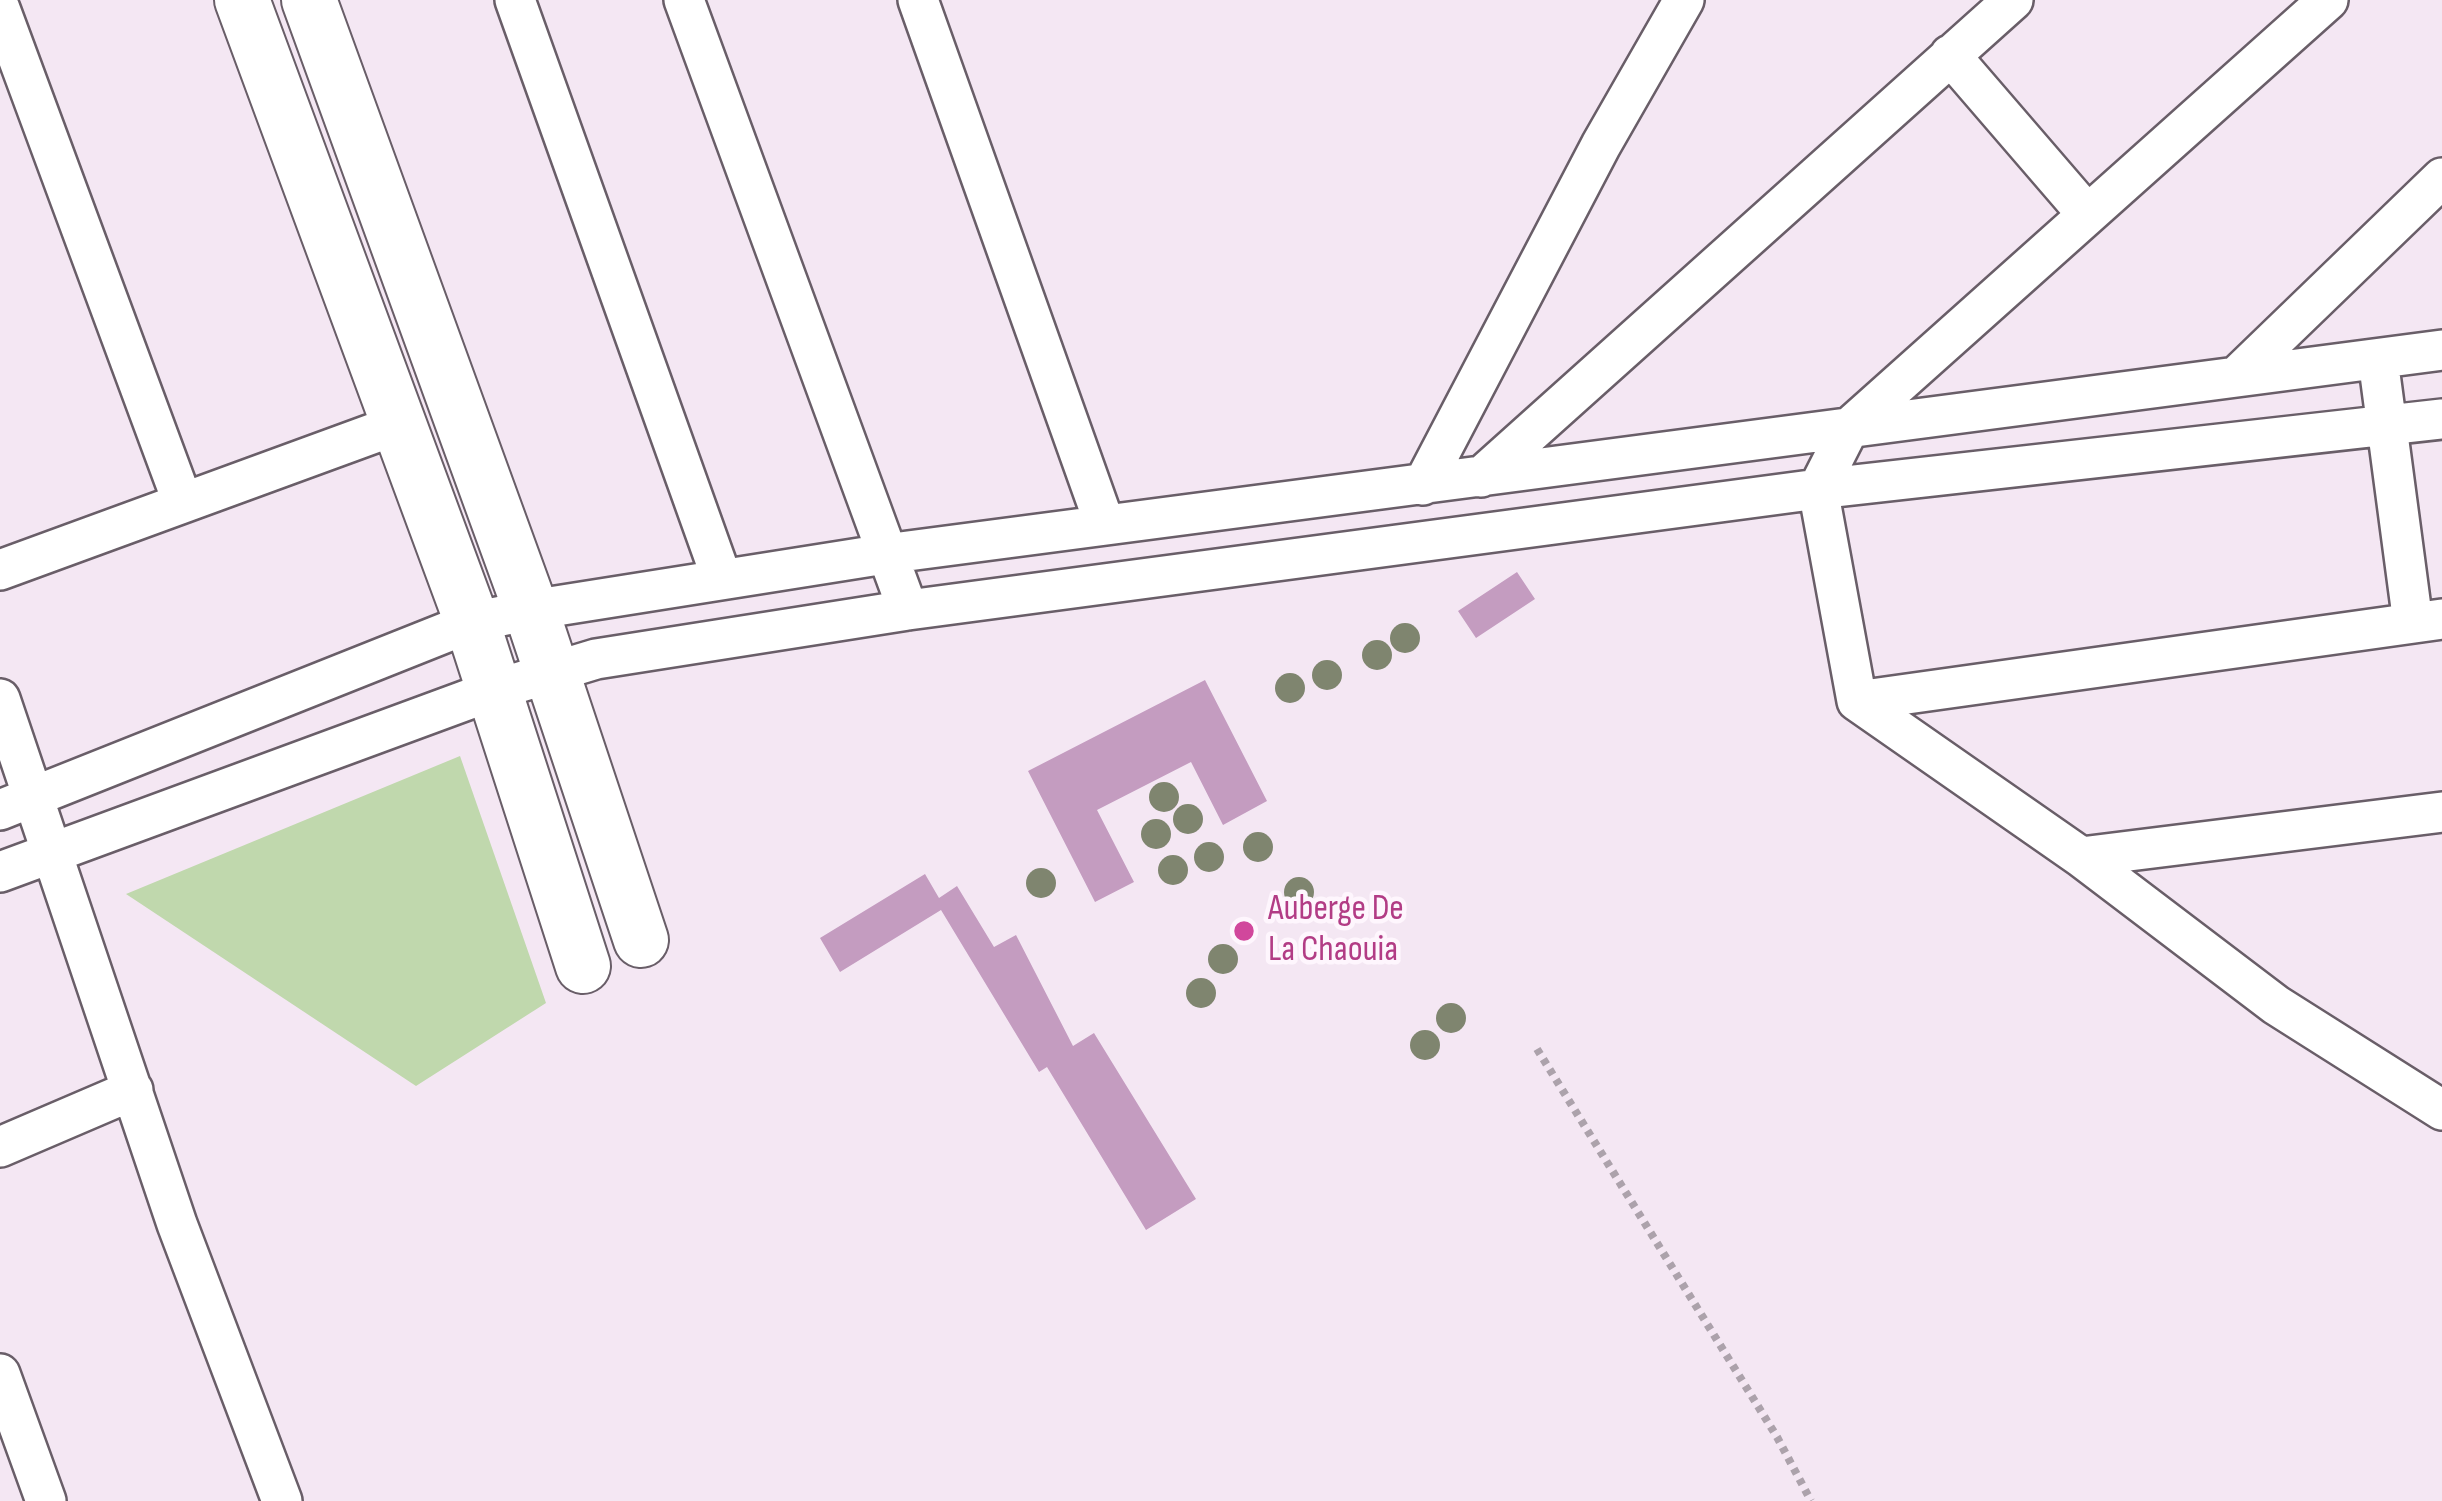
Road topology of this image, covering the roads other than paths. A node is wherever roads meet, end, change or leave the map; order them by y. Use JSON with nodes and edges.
{"nodes":[{"id":1,"x":242,"y":0,"type":"edge"},
{"id":2,"x":309,"y":0,"type":"edge"},
{"id":3,"x":515,"y":0,"type":"edge"},
{"id":4,"x":684,"y":0,"type":"edge"},
{"id":5,"x":918,"y":0,"type":"edge"},
{"id":6,"x":1684,"y":0,"type":"edge"},
{"id":7,"x":2328,"y":0,"type":"edge"},
{"id":8,"x":2000,"y":4,"type":"edge"},
{"id":9,"x":0,"y":9,"type":"edge"},
{"id":10,"x":1950,"y":55,"type":"junction"},
{"id":11,"x":2442,"y":178,"type":"edge"},
{"id":12,"x":2087,"y":214,"type":"junction"},
{"id":13,"x":2442,"y":350,"type":"edge"},
{"id":14,"x":2378,"y":359,"type":"junction"},
{"id":15,"x":2238,"y":375,"type":"junction"},
{"id":16,"x":2442,"y":419,"type":"edge"},
{"id":17,"x":399,"y":424,"type":"junction"},
{"id":18,"x":2387,"y":427,"type":"junction"},
{"id":19,"x":1849,"y":428,"type":"junction"},
{"id":20,"x":1480,"y":476,"type":"junction"},
{"id":21,"x":1423,"y":484,"type":"junction"},
{"id":22,"x":1818,"y":489,"type":"junction"},
{"id":23,"x":183,"y":503,"type":"junction"},
{"id":24,"x":1105,"y":525,"type":"junction"},
{"id":25,"x":885,"y":554,"type":"junction"},
{"id":26,"x":0,"y":570,"type":"edge"},
{"id":27,"x":722,"y":579,"type":"junction"},
{"id":28,"x":531,"y":610,"type":"junction"},
{"id":29,"x":908,"y":610,"type":"junction"},
{"id":30,"x":2427,"y":621,"type":"edge"},
{"id":31,"x":472,"y":622,"type":"junction"},
{"id":32,"x":552,"y":671,"type":"junction"},
{"id":33,"x":494,"y":690,"type":"junction"},
{"id":34,"x":0,"y":699,"type":"edge"},
{"id":35,"x":1858,"y":701,"type":"junction"},
{"id":36,"x":17,"y":802,"type":"edge"},
{"id":37,"x":2442,"y":812,"type":"edge"},
{"id":38,"x":54,"y":852,"type":"junction"},
{"id":39,"x":2081,"y":857,"type":"junction"},
{"id":40,"x":0,"y":872,"type":"edge"},
{"id":41,"x":640,"y":940,"type":"dead end"},
{"id":42,"x":583,"y":966,"type":"dead end"},
{"id":43,"x":133,"y":1090,"type":"junction"},
{"id":44,"x":2442,"y":1111,"type":"edge"},
{"id":45,"x":0,"y":1148,"type":"edge"},
{"id":46,"x":0,"y":1374,"type":"edge"},
{"id":47,"x":46,"y":1501,"type":"edge"},
{"id":48,"x":282,"y":1501,"type":"edge"}],
"edges":[{"from":1,"to":17,"type":"main road"},
{"from":2,"to":28,"type":"main road"},
{"from":3,"to":27,"type":"street"},
{"from":4,"to":25,"type":"street"},
{"from":5,"to":24,"type":"street"},
{"from":6,"to":21,"type":"street"},
{"from":7,"to":12,"type":"street"},
{"from":8,"to":10,"type":"street"},
{"from":9,"to":23,"type":"street"},
{"from":10,"to":12,"type":"street"},
{"from":10,"to":20,"type":"street"},
{"from":11,"to":15,"type":"street"},
{"from":12,"to":19,"type":"street"},
{"from":13,"to":14,"type":"street"},
{"from":14,"to":15,"type":"street"},
{"from":14,"to":18,"type":"street"},
{"from":15,"to":19,"type":"street"},
{"from":16,"to":18,"type":"street"},
{"from":17,"to":23,"type":"street"},
{"from":17,"to":31,"type":"main road"},
{"from":18,"to":22,"type":"street"},
{"from":18,"to":30,"type":"street"},
{"from":19,"to":20,"type":"street"},
{"from":19,"to":22,"type":"street"},
{"from":20,"to":21,"type":"street"},
{"from":21,"to":24,"type":"street"},
{"from":22,"to":29,"type":"street"},
{"from":22,"to":35,"type":"street"},
{"from":23,"to":26,"type":"street"},
{"from":24,"to":25,"type":"street"},
{"from":25,"to":27,"type":"street"},
{"from":25,"to":29,"type":"street"},
{"from":27,"to":28,"type":"street"},
{"from":28,"to":31,"type":"street"},
{"from":28,"to":32,"type":"main road"},
{"from":29,"to":32,"type":"street"},
{"from":30,"to":35,"type":"street"},
{"from":31,"to":33,"type":"main road"},
{"from":31,"to":36,"type":"street"},
{"from":32,"to":33,"type":"street"},
{"from":32,"to":41,"type":"main road"},
{"from":33,"to":38,"type":"street"},
{"from":33,"to":42,"type":"main road"},
{"from":34,"to":36,"type":"street"},
{"from":35,"to":39,"type":"street"},
{"from":36,"to":38,"type":"street"},
{"from":37,"to":39,"type":"street"},
{"from":38,"to":40,"type":"street"},
{"from":38,"to":43,"type":"street"},
{"from":39,"to":44,"type":"street"},
{"from":43,"to":45,"type":"street"},
{"from":43,"to":48,"type":"street"},
{"from":46,"to":47,"type":"street"}]}
